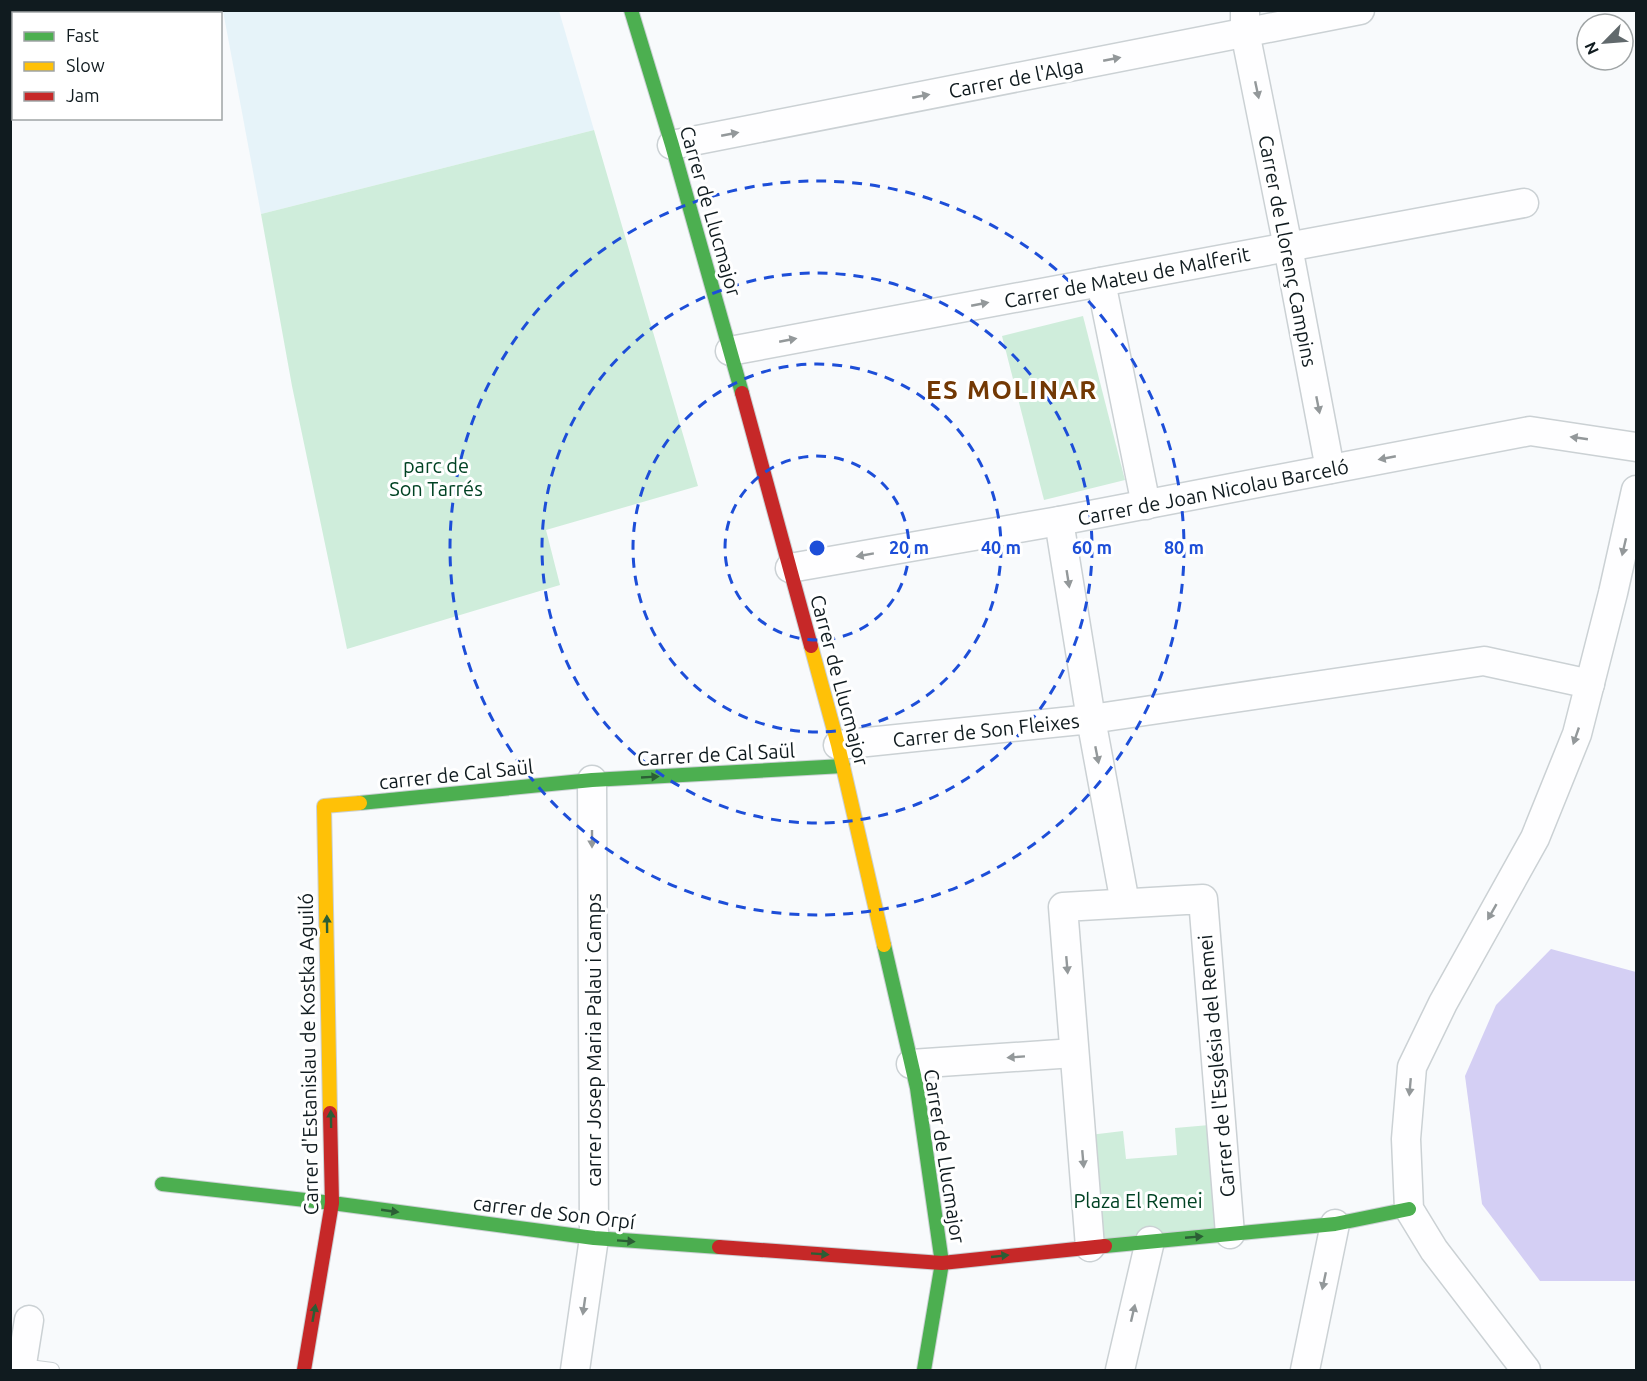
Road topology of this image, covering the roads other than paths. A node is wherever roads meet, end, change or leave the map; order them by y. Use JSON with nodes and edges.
{"nodes":[{"id":1,"x":632,"y":10,"type":"edge"},
{"id":2,"x":1360,"y":10,"type":"edge"},
{"id":3,"x":1245,"y":21,"type":"edge"},
{"id":4,"x":672,"y":145,"type":"junction"},
{"id":5,"x":1524,"y":203,"type":"dead end"},
{"id":6,"x":1288,"y":247,"type":"junction"},
{"id":7,"x":1101,"y":282,"type":"junction"},
{"id":8,"x":730,"y":351,"type":"junction"},
{"id":9,"x":1636,"y":447,"type":"edge"},
{"id":10,"x":1330,"y":469,"type":"junction"},
{"id":11,"x":1636,"y":490,"type":"edge"},
{"id":12,"x":1146,"y":505,"type":"junction"},
{"id":13,"x":1059,"y":521,"type":"junction"},
{"id":14,"x":790,"y":568,"type":"junction"},
{"id":15,"x":1590,"y":684,"type":"junction"},
{"id":16,"x":1091,"y":719,"type":"junction"},
{"id":17,"x":841,"y":755,"type":"junction"},
{"id":18,"x":592,"y":780,"type":"junction"},
{"id":19,"x":324,"y":806,"type":"joint"},
{"id":20,"x":1125,"y":903,"type":"junction"},
{"id":21,"x":1074,"y":1053,"type":"junction"},
{"id":22,"x":911,"y":1064,"type":"junction"},
{"id":23,"x":162,"y":1184,"type":"dead end"},
{"id":24,"x":332,"y":1203,"type":"junction"},
{"id":25,"x":1409,"y":1209,"type":"junction"},
{"id":26,"x":1335,"y":1224,"type":"junction"},
{"id":27,"x":1230,"y":1234,"type":"junction"},
{"id":28,"x":594,"y":1238,"type":"junction"},
{"id":29,"x":1150,"y":1241,"type":"junction"},
{"id":30,"x":1090,"y":1247,"type":"junction"},
{"id":31,"x":942,"y":1263,"type":"junction"},
{"id":32,"x":29,"y":1320,"type":"dead end"},
{"id":33,"x":21,"y":1368,"type":"edge"},
{"id":34,"x":52,"y":1371,"type":"edge"},
{"id":35,"x":304,"y":1371,"type":"edge"},
{"id":36,"x":575,"y":1371,"type":"edge"},
{"id":37,"x":924,"y":1371,"type":"edge"},
{"id":38,"x":1120,"y":1371,"type":"edge"},
{"id":39,"x":1305,"y":1371,"type":"edge"},
{"id":40,"x":1526,"y":1371,"type":"edge"}],
"edges":[{"from":1,"to":4,"type":"street","name":"Carrer de Llucmajor"},
{"from":2,"to":3,"type":"street","name":"Carrer de l'Alga"},
{"from":4,"to":3,"type":"street","name":"Carrer de l'Alga","one_way":true},
{"from":3,"to":6,"type":"street","name":"Carrer de Llorenç Campins","one_way":true},
{"from":4,"to":8,"type":"street","name":"Carrer de Llucmajor"},
{"from":5,"to":6,"type":"street","name":"Carrer de Mateu de Malferit"},
{"from":6,"to":7,"type":"street","name":"Carrer de Mateu de Malferit"},
{"from":6,"to":10,"type":"street","name":"Carrer de Llorenç Campins","one_way":true},
{"from":8,"to":7,"type":"street","name":"Carrer de Mateu de Malferit","one_way":true},
{"from":7,"to":12,"type":"street"},
{"from":8,"to":14,"type":"street","name":"Carrer de Llucmajor"},
{"from":9,"to":10,"type":"street","name":"Carrer de Joan Nicolau Barceló","one_way":true},
{"from":10,"to":12,"type":"street","name":"Carrer de Joan Nicolau Barceló"},
{"from":11,"to":15,"type":"street","one_way":true},
{"from":12,"to":13,"type":"street","name":"Carrer de Joan Nicolau Barceló"},
{"from":13,"to":14,"type":"street","name":"Carrer de Joan Nicolau Barceló","one_way":true},
{"from":13,"to":16,"type":"street","one_way":true},
{"from":14,"to":17,"type":"street","name":"Carrer de Llucmajor"},
{"from":15,"to":16,"type":"street"},
{"from":15,"to":25,"type":"street","one_way":true},
{"from":16,"to":17,"type":"street","name":"Carrer de Son Fleixes"},
{"from":16,"to":20,"type":"street","name":"Carrer de Son Fleixes","one_way":true},
{"from":18,"to":17,"type":"street","name":"Carrer de Cal Saül","one_way":true},
{"from":17,"to":22,"type":"street","name":"Carrer de Llucmajor"},
{"from":18,"to":19,"type":"street","name":"carrer de Cal Saül"},
{"from":18,"to":28,"type":"street","name":"carrer Josep Maria Palau i Camps","one_way":true},
{"from":24,"to":19,"type":"street","name":"Carrer d'Estanislau de Kostka Aguiló","one_way":true},
{"from":20,"to":21,"type":"street","one_way":true},
{"from":20,"to":27,"type":"street","name":"Carrer de l'Església del Remei"},
{"from":21,"to":22,"type":"street","one_way":true},
{"from":21,"to":30,"type":"street","one_way":true},
{"from":22,"to":31,"type":"street","name":"Carrer de Llucmajor"},
{"from":23,"to":24,"type":"street","name":"carrer de Son Orpí"},
{"from":24,"to":28,"type":"street","name":"carrer de Son Orpí","one_way":true},
{"from":35,"to":24,"type":"street","name":"Carrer d'Estanislau de Kostka Aguiló","one_way":true},
{"from":25,"to":26,"type":"street","name":"carrer de Son Orpí"},
{"from":25,"to":40,"type":"street"},
{"from":26,"to":27,"type":"street","name":"carrer de Son Orpí"},
{"from":26,"to":39,"type":"street","one_way":true},
{"from":29,"to":27,"type":"street","name":"carrer de Son Orpí","one_way":true},
{"from":28,"to":31,"type":"street","name":"carrer de Son Orpí","one_way":true},
{"from":28,"to":36,"type":"street","name":"carrer Josep Maria Palau i Camps","one_way":true},
{"from":29,"to":30,"type":"street","name":"carrer de Son Orpí"},
{"from":38,"to":29,"type":"street","one_way":true},
{"from":31,"to":30,"type":"street","name":"carrer de Son Orpí","one_way":true},
{"from":31,"to":37,"type":"street","name":"Carrer de Llucmajor"},
{"from":32,"to":33,"type":"street"},
{"from":33,"to":34,"type":"lane"}]}
